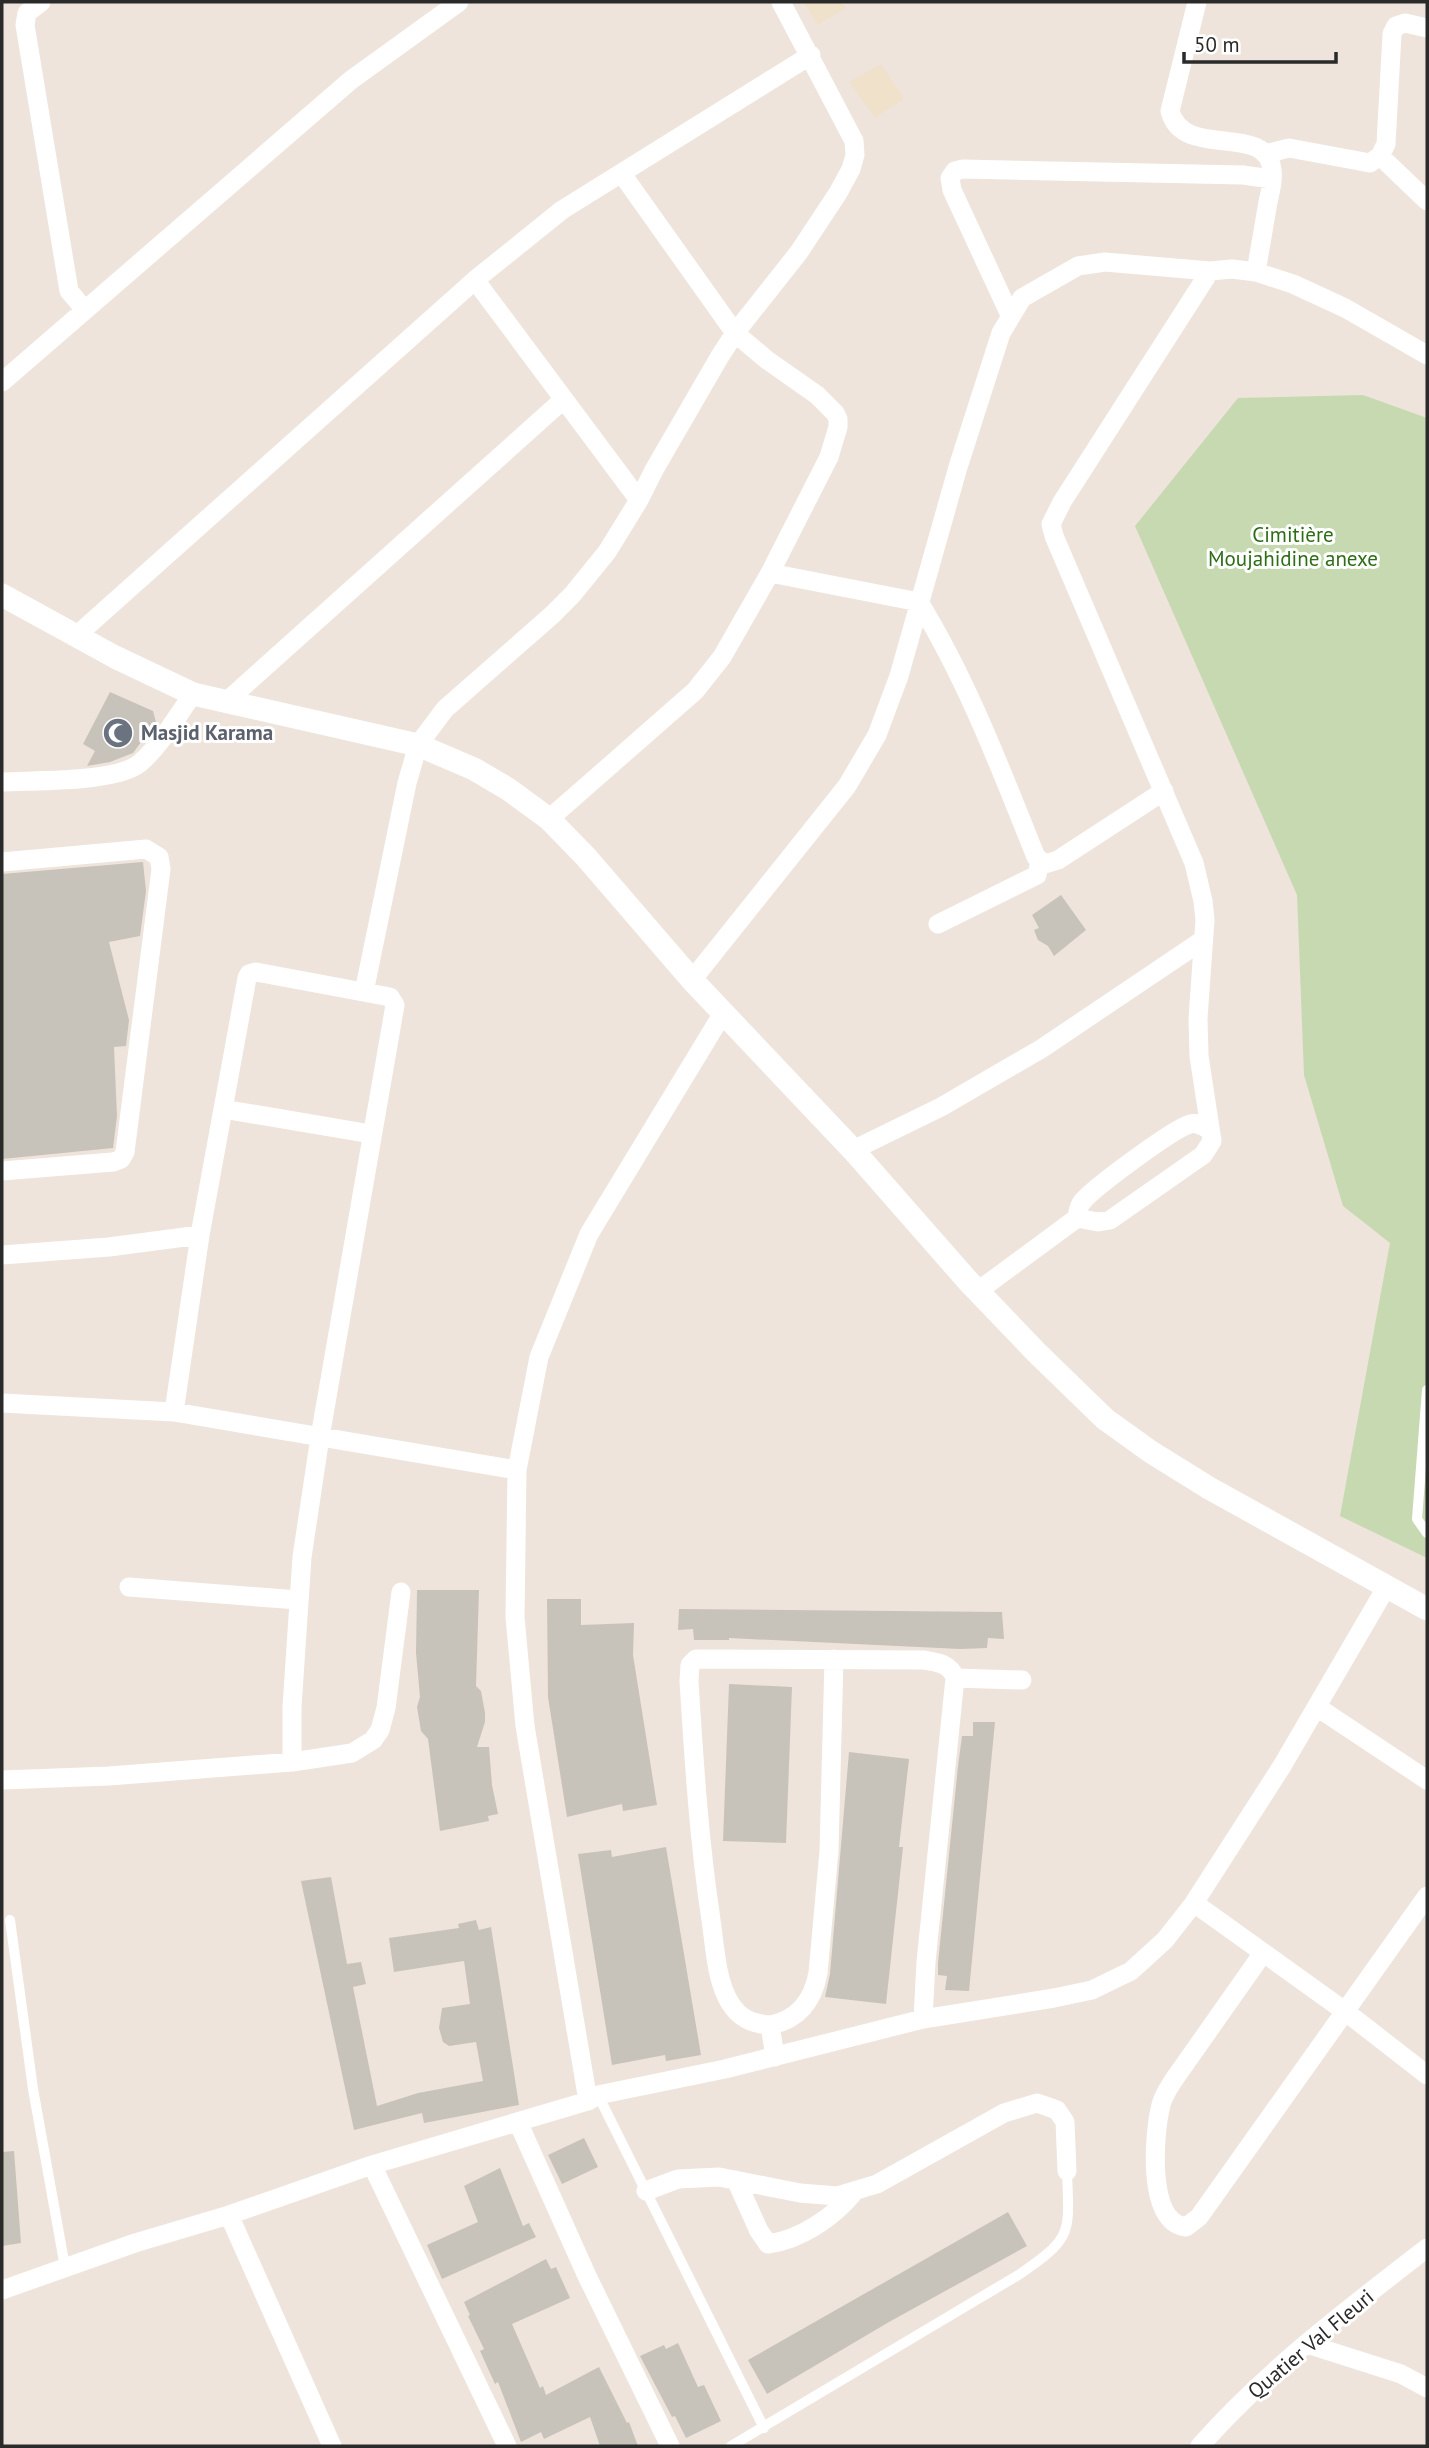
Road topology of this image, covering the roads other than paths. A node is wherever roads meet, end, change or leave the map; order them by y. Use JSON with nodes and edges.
{"nodes":[{"id":1,"x":41,"y":2,"type":"edge"},
{"id":2,"x":459,"y":2,"type":"edge"},
{"id":3,"x":781,"y":2,"type":"edge"},
{"id":4,"x":1197,"y":2,"type":"edge"},
{"id":5,"x":1427,"y":28,"type":"edge"},
{"id":6,"x":811,"y":55,"type":"junction"},
{"id":7,"x":1265,"y":154,"type":"junction"},
{"id":8,"x":1380,"y":156,"type":"junction"},
{"id":9,"x":622,"y":174,"type":"junction"},
{"id":10,"x":1272,"y":179,"type":"junction"},
{"id":11,"x":1427,"y":201,"type":"edge"},
{"id":12,"x":1210,"y":271,"type":"junction"},
{"id":13,"x":1256,"y":272,"type":"junction"},
{"id":14,"x":475,"y":280,"type":"junction"},
{"id":15,"x":85,"y":310,"type":"junction"},
{"id":16,"x":1010,"y":315,"type":"junction"},
{"id":17,"x":735,"y":332,"type":"junction"},
{"id":18,"x":1427,"y":355,"type":"edge"},
{"id":19,"x":2,"y":382,"type":"edge"},
{"id":20,"x":564,"y":400,"type":"junction"},
{"id":21,"x":639,"y":500,"type":"junction"},
{"id":22,"x":770,"y":573,"type":"junction"},
{"id":23,"x":2,"y":595,"type":"edge"},
{"id":24,"x":919,"y":602,"type":"junction"},
{"id":25,"x":76,"y":636,"type":"junction"},
{"id":26,"x":193,"y":694,"type":"junction"},
{"id":27,"x":227,"y":701,"type":"junction"},
{"id":28,"x":418,"y":745,"type":"junction"},
{"id":29,"x":2,"y":782,"type":"edge"},
{"id":30,"x":1164,"y":791,"type":"junction"},
{"id":31,"x":549,"y":819,"type":"junction"},
{"id":32,"x":1041,"y":861,"type":"junction"},
{"id":33,"x":2,"y":862,"type":"edge"},
{"id":34,"x":938,"y":924,"type":"dead end"},
{"id":35,"x":1203,"y":940,"type":"junction"},
{"id":36,"x":692,"y":980,"type":"junction"},
{"id":37,"x":364,"y":992,"type":"junction"},
{"id":38,"x":723,"y":1013,"type":"junction"},
{"id":39,"x":223,"y":1110,"type":"junction"},
{"id":40,"x":1210,"y":1130,"type":"junction"},
{"id":41,"x":371,"y":1134,"type":"junction"},
{"id":42,"x":853,"y":1150,"type":"junction"},
{"id":43,"x":2,"y":1171,"type":"edge"},
{"id":44,"x":1077,"y":1218,"type":"junction"},
{"id":45,"x":200,"y":1235,"type":"junction"},
{"id":46,"x":2,"y":1255,"type":"edge"},
{"id":47,"x":978,"y":1291,"type":"junction"},
{"id":48,"x":1427,"y":1390,"type":"edge"},
{"id":49,"x":2,"y":1403,"type":"edge"},
{"id":50,"x":174,"y":1412,"type":"junction"},
{"id":51,"x":320,"y":1437,"type":"junction"},
{"id":52,"x":517,"y":1470,"type":"junction"},
{"id":53,"x":1427,"y":1533,"type":"edge"},
{"id":54,"x":1387,"y":1586,"type":"junction"},
{"id":55,"x":129,"y":1587,"type":"dead end"},
{"id":56,"x":401,"y":1592,"type":"dead end"},
{"id":57,"x":298,"y":1600,"type":"junction"},
{"id":58,"x":1427,"y":1609,"type":"edge"},
{"id":59,"x":834,"y":1659,"type":"junction"},
{"id":60,"x":955,"y":1678,"type":"junction"},
{"id":61,"x":1022,"y":1680,"type":"dead end"},
{"id":62,"x":1317,"y":1707,"type":"junction"},
{"id":63,"x":292,"y":1762,"type":"junction"},
{"id":64,"x":2,"y":1780,"type":"edge"},
{"id":65,"x":1427,"y":1780,"type":"edge"},
{"id":66,"x":1427,"y":1896,"type":"edge"},
{"id":67,"x":1194,"y":1903,"type":"junction"},
{"id":68,"x":10,"y":1920,"type":"dead end"},
{"id":69,"x":1263,"y":1953,"type":"junction"},
{"id":70,"x":1346,"y":2012,"type":"junction"},
{"id":71,"x":923,"y":2019,"type":"junction"},
{"id":72,"x":770,"y":2025,"type":"junction"},
{"id":73,"x":775,"y":2057,"type":"junction"},
{"id":74,"x":1424,"y":2068,"type":"edge"},
{"id":75,"x":593,"y":2098,"type":"junction"},
{"id":76,"x":518,"y":2122,"type":"junction"},
{"id":77,"x":372,"y":2165,"type":"junction"},
{"id":78,"x":1066,"y":2171,"type":"joint"},
{"id":79,"x":736,"y":2180,"type":"junction"},
{"id":80,"x":646,"y":2191,"type":"junction"},
{"id":81,"x":855,"y":2191,"type":"junction"},
{"id":82,"x":229,"y":2215,"type":"junction"},
{"id":83,"x":1427,"y":2248,"type":"edge"},
{"id":84,"x":65,"y":2267,"type":"junction"},
{"id":85,"x":2,"y":2290,"type":"edge"},
{"id":86,"x":1307,"y":2344,"type":"junction"},
{"id":87,"x":1427,"y":2388,"type":"edge"},
{"id":88,"x":764,"y":2428,"type":"junction"},
{"id":89,"x":332,"y":2446,"type":"edge"},
{"id":90,"x":507,"y":2446,"type":"edge"},
{"id":91,"x":670,"y":2446,"type":"edge"},
{"id":92,"x":731,"y":2446,"type":"edge"},
{"id":93,"x":1200,"y":2446,"type":"edge"}],
"edges":[{"from":1,"to":15,"type":"street"},
{"from":2,"to":15,"type":"street"},
{"from":3,"to":6,"type":"street"},
{"from":4,"to":7,"type":"street"},
{"from":5,"to":8,"type":"street"},
{"from":6,"to":9,"type":"street"},
{"from":6,"to":17,"type":"street"},
{"from":7,"to":8,"type":"street"},
{"from":7,"to":10,"type":"street"},
{"from":8,"to":11,"type":"street"},
{"from":9,"to":14,"type":"street"},
{"from":9,"to":17,"type":"street"},
{"from":10,"to":13,"type":"street"},
{"from":10,"to":16,"type":"street"},
{"from":12,"to":13,"type":"street"},
{"from":12,"to":16,"type":"street"},
{"from":12,"to":30,"type":"street"},
{"from":13,"to":18,"type":"street"},
{"from":14,"to":20,"type":"street"},
{"from":14,"to":25,"type":"street"},
{"from":15,"to":19,"type":"street"},
{"from":16,"to":24,"type":"street"},
{"from":17,"to":21,"type":"street"},
{"from":17,"to":22,"type":"street"},
{"from":20,"to":21,"type":"street"},
{"from":20,"to":27,"type":"street"},
{"from":21,"to":28,"type":"street"},
{"from":22,"to":24,"type":"street"},
{"from":22,"to":31,"type":"street"},
{"from":23,"to":25,"type":"street"},
{"from":24,"to":32,"type":"street"},
{"from":24,"to":36,"type":"street"},
{"from":25,"to":26,"type":"street"},
{"from":26,"to":27,"type":"street"},
{"from":26,"to":29,"type":"street"},
{"from":27,"to":28,"type":"street"},
{"from":28,"to":31,"type":"street"},
{"from":28,"to":37,"type":"street"},
{"from":30,"to":32,"type":"street"},
{"from":30,"to":35,"type":"street"},
{"from":31,"to":36,"type":"street"},
{"from":32,"to":34,"type":"street"},
{"from":33,"to":43,"type":"street"},
{"from":35,"to":40,"type":"street"},
{"from":35,"to":42,"type":"street"},
{"from":36,"to":38,"type":"street"},
{"from":37,"to":39,"type":"street"},
{"from":37,"to":41,"type":"street"},
{"from":38,"to":42,"type":"street"},
{"from":38,"to":52,"type":"street"},
{"from":39,"to":41,"type":"street"},
{"from":39,"to":45,"type":"street"},
{"from":40,"to":44,"type":"street"},
{"from":40,"to":44,"type":"street"},
{"from":41,"to":51,"type":"street"},
{"from":42,"to":47,"type":"street"},
{"from":44,"to":47,"type":"street"},
{"from":45,"to":46,"type":"street"},
{"from":45,"to":50,"type":"street"},
{"from":47,"to":54,"type":"street"},
{"from":48,"to":53,"type":"lane"},
{"from":49,"to":50,"type":"street"},
{"from":50,"to":51,"type":"street"},
{"from":51,"to":52,"type":"street"},
{"from":51,"to":57,"type":"street"},
{"from":52,"to":75,"type":"street"},
{"from":54,"to":58,"type":"street"},
{"from":54,"to":62,"type":"street"},
{"from":55,"to":57,"type":"street"},
{"from":56,"to":63,"type":"street"},
{"from":57,"to":63,"type":"street"},
{"from":59,"to":60,"type":"street"},
{"from":59,"to":72,"type":"street"},
{"from":59,"to":72,"type":"street"},
{"from":60,"to":61,"type":"street"},
{"from":60,"to":71,"type":"street"},
{"from":62,"to":65,"type":"street"},
{"from":62,"to":67,"type":"street"},
{"from":63,"to":64,"type":"street"},
{"from":66,"to":70,"type":"street"},
{"from":67,"to":69,"type":"street"},
{"from":67,"to":71,"type":"street"},
{"from":68,"to":84,"type":"lane"},
{"from":69,"to":70,"type":"street"},
{"from":69,"to":70,"type":"street"},
{"from":70,"to":74,"type":"street"},
{"from":71,"to":73,"type":"street"},
{"from":72,"to":73,"type":"street"},
{"from":73,"to":75,"type":"street"},
{"from":75,"to":76,"type":"street"},
{"from":75,"to":80,"type":"lane"},
{"from":76,"to":77,"type":"street"},
{"from":76,"to":91,"type":"street"},
{"from":77,"to":82,"type":"street"},
{"from":77,"to":90,"type":"street"},
{"from":78,"to":81,"type":"street"},
{"from":78,"to":88,"type":"lane"},
{"from":79,"to":80,"type":"street"},
{"from":79,"to":81,"type":"street"},
{"from":79,"to":81,"type":"street"},
{"from":80,"to":88,"type":"lane"},
{"from":82,"to":84,"type":"street"},
{"from":82,"to":89,"type":"street"},
{"from":83,"to":86,"type":"street","name":"Quatier Val Fleuri"},
{"from":84,"to":85,"type":"street"},
{"from":86,"to":87,"type":"street"},
{"from":86,"to":93,"type":"street","name":"Quatier Val Fleuri"},
{"from":88,"to":92,"type":"lane"}]}
